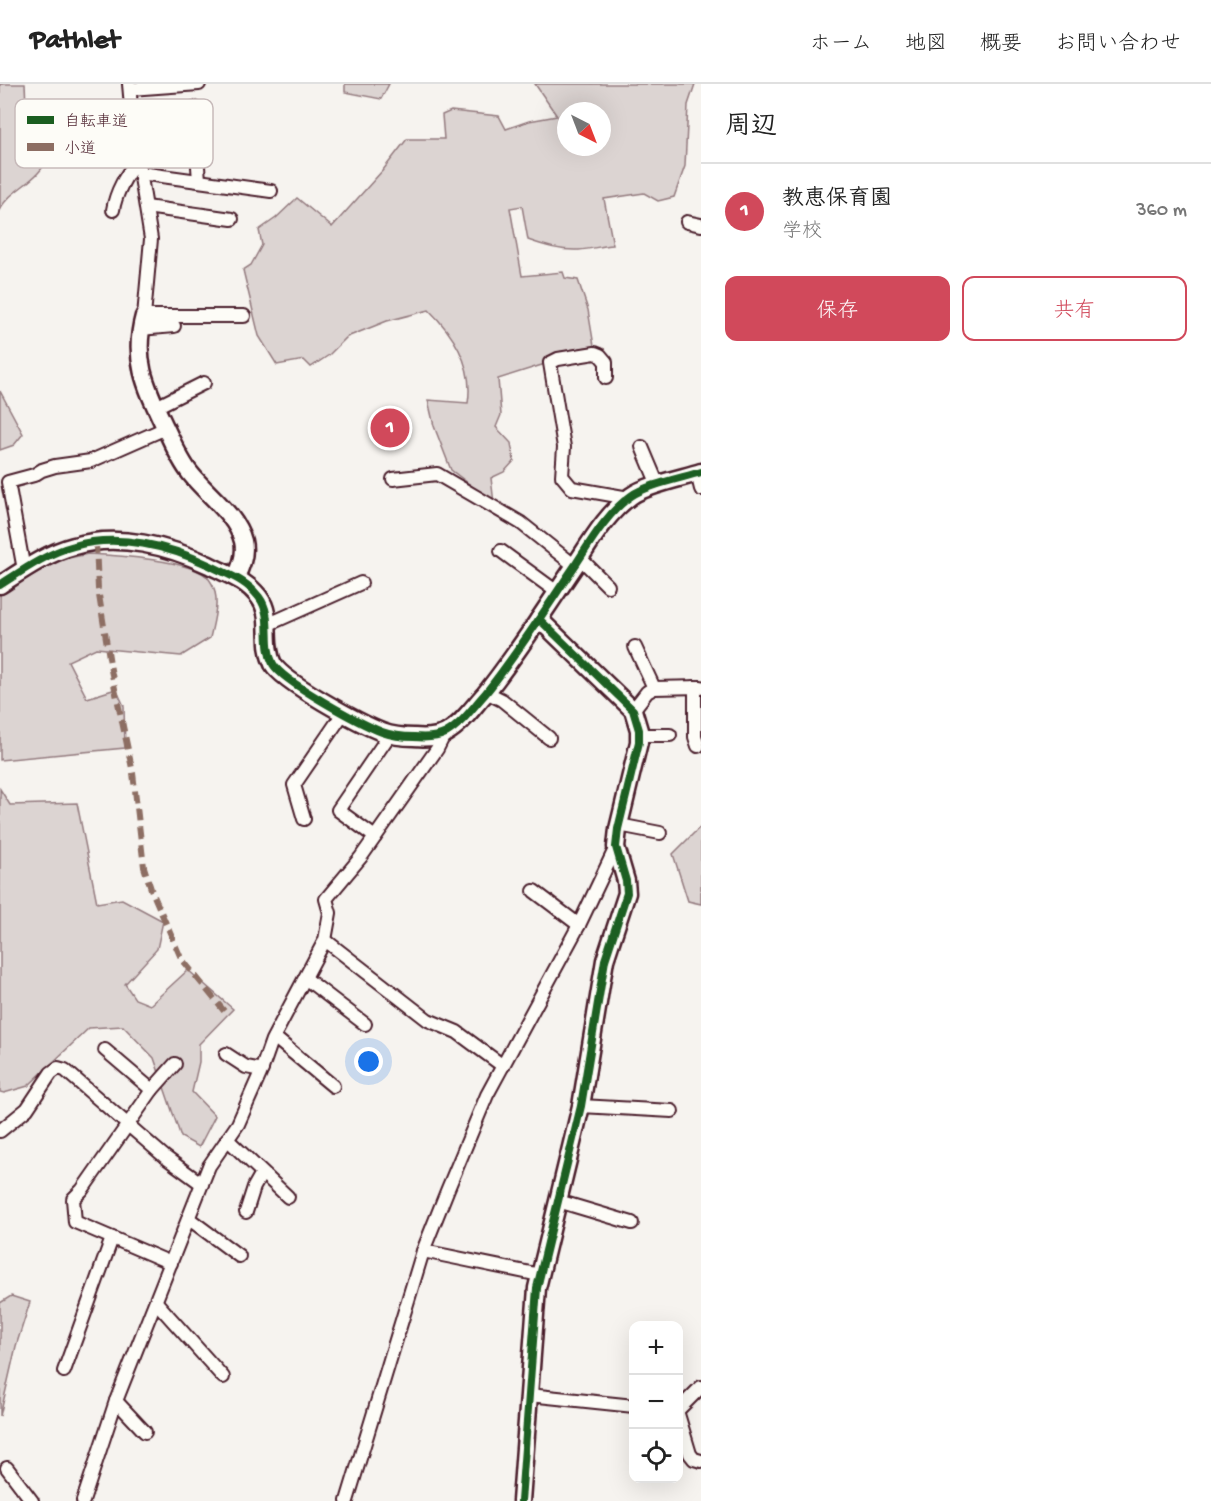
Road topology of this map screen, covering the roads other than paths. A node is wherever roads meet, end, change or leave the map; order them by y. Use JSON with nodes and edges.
{"nodes":[{"id":1,"x":199,"y":84,"type":"edge"},
{"id":2,"x":130,"y":86,"type":"edge"},
{"id":3,"x":131,"y":168,"type":"edge"},
{"id":4,"x":139,"y":168,"type":"edge"},
{"id":5,"x":198,"y":168,"type":"edge"},
{"id":6,"x":140,"y":173,"type":"junction"},
{"id":7,"x":199,"y":181,"type":"junction"},
{"id":8,"x":271,"y":191,"type":"dead end"},
{"id":9,"x":146,"y":207,"type":"junction"},
{"id":10,"x":113,"y":210,"type":"dead end"},
{"id":11,"x":232,"y":219,"type":"dead end"},
{"id":12,"x":687,"y":222,"type":"dead end"},
{"id":13,"x":701,"y":225,"type":"edge"},
{"id":14,"x":244,"y":316,"type":"dead end"},
{"id":15,"x":142,"y":322,"type":"junction"},
{"id":16,"x":174,"y":326,"type":"dead end"},
{"id":17,"x":606,"y":378,"type":"dead end"},
{"id":18,"x":204,"y":382,"type":"dead end"},
{"id":19,"x":156,"y":407,"type":"junction"},
{"id":20,"x":166,"y":428,"type":"junction"},
{"id":21,"x":642,"y":447,"type":"dead end"},
{"id":22,"x":700,"y":478,"type":"edge"},
{"id":23,"x":393,"y":479,"type":"dead end"},
{"id":24,"x":658,"y":485,"type":"junction"},
{"id":25,"x":629,"y":498,"type":"junction"},
{"id":26,"x":501,"y":551,"type":"dead end"},
{"id":27,"x":577,"y":562,"type":"junction"},
{"id":28,"x":24,"y":570,"type":"junction"},
{"id":29,"x":236,"y":576,"type":"junction"},
{"id":30,"x":361,"y":583,"type":"dead end"},
{"id":31,"x":0,"y":585,"type":"edge"},
{"id":32,"x":608,"y":586,"type":"dead end"},
{"id":33,"x":557,"y":592,"type":"junction"},
{"id":34,"x":538,"y":619,"type":"junction"},
{"id":35,"x":269,"y":624,"type":"junction"},
{"id":36,"x":635,"y":647,"type":"dead end"},
{"id":37,"x":698,"y":687,"type":"edge"},
{"id":38,"x":654,"y":688,"type":"junction"},
{"id":39,"x":486,"y":692,"type":"junction"},
{"id":40,"x":633,"y":710,"type":"junction"},
{"id":41,"x":344,"y":712,"type":"junction"},
{"id":42,"x":445,"y":733,"type":"junction"},
{"id":43,"x":390,"y":734,"type":"junction"},
{"id":44,"x":639,"y":735,"type":"junction"},
{"id":45,"x":670,"y":735,"type":"dead end"},
{"id":46,"x":549,"y":738,"type":"dead end"},
{"id":47,"x":698,"y":746,"type":"dead end"},
{"id":48,"x":304,"y":819,"type":"dead end"},
{"id":49,"x":619,"y":825,"type":"junction"},
{"id":50,"x":660,"y":833,"type":"dead end"},
{"id":51,"x":375,"y":837,"type":"junction"},
{"id":52,"x":616,"y":847,"type":"junction"},
{"id":53,"x":534,"y":891,"type":"dead end"},
{"id":54,"x":579,"y":925,"type":"junction"},
{"id":55,"x":325,"y":940,"type":"junction"},
{"id":56,"x":305,"y":978,"type":"junction"},
{"id":57,"x":365,"y":1024,"type":"dead end"},
{"id":58,"x":274,"y":1037,"type":"junction"},
{"id":59,"x":105,"y":1050,"type":"dead end"},
{"id":60,"x":226,"y":1054,"type":"dead end"},
{"id":61,"x":175,"y":1064,"type":"dead end"},
{"id":62,"x":503,"y":1066,"type":"junction"},
{"id":63,"x":262,"y":1070,"type":"junction"},
{"id":64,"x":333,"y":1086,"type":"dead end"},
{"id":65,"x":152,"y":1090,"type":"junction"},
{"id":66,"x":581,"y":1107,"type":"junction"},
{"id":67,"x":672,"y":1111,"type":"dead end"},
{"id":68,"x":129,"y":1124,"type":"junction"},
{"id":69,"x":0,"y":1131,"type":"edge"},
{"id":70,"x":227,"y":1139,"type":"junction"},
{"id":71,"x":262,"y":1173,"type":"junction"},
{"id":72,"x":202,"y":1184,"type":"junction"},
{"id":73,"x":288,"y":1197,"type":"dead end"},
{"id":74,"x":558,"y":1201,"type":"junction"},
{"id":75,"x":246,"y":1212,"type":"dead end"},
{"id":76,"x":188,"y":1218,"type":"junction"},
{"id":77,"x":632,"y":1223,"type":"dead end"},
{"id":78,"x":112,"y":1238,"type":"junction"},
{"id":79,"x":423,"y":1251,"type":"junction"},
{"id":80,"x":239,"y":1256,"type":"dead end"},
{"id":81,"x":171,"y":1263,"type":"junction"},
{"id":82,"x":540,"y":1275,"type":"junction"},
{"id":83,"x":156,"y":1302,"type":"junction"},
{"id":84,"x":64,"y":1371,"type":"dead end"},
{"id":85,"x":222,"y":1377,"type":"dead end"},
{"id":86,"x":701,"y":1387,"type":"edge"},
{"id":87,"x":529,"y":1395,"type":"junction"},
{"id":88,"x":116,"y":1401,"type":"junction"},
{"id":89,"x":629,"y":1406,"type":"edge"},
{"id":90,"x":683,"y":1407,"type":"edge"},
{"id":91,"x":683,"y":1429,"type":"edge"},
{"id":92,"x":145,"y":1432,"type":"dead end"},
{"id":93,"x":701,"y":1461,"type":"edge"},
{"id":94,"x":7,"y":1468,"type":"dead end"},
{"id":95,"x":32,"y":1501,"type":"edge"},
{"id":96,"x":83,"y":1501,"type":"edge"},
{"id":97,"x":347,"y":1501,"type":"edge"},
{"id":98,"x":521,"y":1501,"type":"edge"}],
"edges":[{"from":1,"to":2,"type":"street"},
{"from":3,"to":10,"type":"street"},
{"from":4,"to":6,"type":"street"},
{"from":5,"to":7,"type":"street"},
{"from":6,"to":7,"type":"street"},
{"from":6,"to":9,"type":"street"},
{"from":7,"to":8,"type":"street"},
{"from":9,"to":11,"type":"street"},
{"from":9,"to":15,"type":"street"},
{"from":12,"to":13,"type":"street"},
{"from":14,"to":15,"type":"street"},
{"from":15,"to":16,"type":"street"},
{"from":15,"to":19,"type":"street"},
{"from":17,"to":25,"type":"street"},
{"from":18,"to":19,"type":"street"},
{"from":19,"to":20,"type":"street"},
{"from":20,"to":28,"type":"street"},
{"from":20,"to":29,"type":"street"},
{"from":21,"to":24,"type":"street"},
{"from":22,"to":24,"type":"street"},
{"from":23,"to":27,"type":"street"},
{"from":24,"to":25,"type":"street"},
{"from":25,"to":27,"type":"street"},
{"from":26,"to":33,"type":"street"},
{"from":27,"to":32,"type":"street"},
{"from":27,"to":33,"type":"street"},
{"from":28,"to":29,"type":"street"},
{"from":28,"to":31,"type":"street"},
{"from":29,"to":35,"type":"street"},
{"from":30,"to":35,"type":"street"},
{"from":33,"to":34,"type":"street"},
{"from":34,"to":39,"type":"street"},
{"from":34,"to":40,"type":"street"},
{"from":35,"to":41,"type":"street"},
{"from":36,"to":38,"type":"street"},
{"from":37,"to":38,"type":"street"},
{"from":37,"to":47,"type":"street"},
{"from":38,"to":40,"type":"street"},
{"from":39,"to":42,"type":"street"},
{"from":39,"to":46,"type":"street"},
{"from":40,"to":44,"type":"street"},
{"from":41,"to":43,"type":"street"},
{"from":41,"to":48,"type":"street"},
{"from":42,"to":43,"type":"street"},
{"from":42,"to":51,"type":"street"},
{"from":43,"to":51,"type":"street"},
{"from":44,"to":45,"type":"street"},
{"from":44,"to":49,"type":"street"},
{"from":49,"to":50,"type":"street"},
{"from":49,"to":52,"type":"street"},
{"from":51,"to":55,"type":"street"},
{"from":52,"to":54,"type":"street"},
{"from":52,"to":66,"type":"street"},
{"from":53,"to":54,"type":"street"},
{"from":54,"to":62,"type":"street"},
{"from":55,"to":56,"type":"street"},
{"from":55,"to":62,"type":"street"},
{"from":56,"to":57,"type":"street"},
{"from":56,"to":58,"type":"street"},
{"from":58,"to":63,"type":"street"},
{"from":58,"to":64,"type":"street"},
{"from":59,"to":65,"type":"street"},
{"from":60,"to":63,"type":"street"},
{"from":61,"to":65,"type":"street"},
{"from":62,"to":79,"type":"street"},
{"from":63,"to":70,"type":"street"},
{"from":65,"to":68,"type":"street"},
{"from":66,"to":67,"type":"street"},
{"from":66,"to":74,"type":"street"},
{"from":68,"to":69,"type":"street"},
{"from":68,"to":72,"type":"street"},
{"from":68,"to":78,"type":"street"},
{"from":70,"to":71,"type":"street"},
{"from":70,"to":72,"type":"street"},
{"from":71,"to":73,"type":"street"},
{"from":71,"to":75,"type":"street"},
{"from":72,"to":76,"type":"street"},
{"from":74,"to":77,"type":"street"},
{"from":74,"to":82,"type":"street"},
{"from":76,"to":80,"type":"street"},
{"from":76,"to":81,"type":"street"},
{"from":78,"to":81,"type":"street"},
{"from":78,"to":84,"type":"street"},
{"from":79,"to":82,"type":"street"},
{"from":79,"to":97,"type":"street"},
{"from":81,"to":83,"type":"street"},
{"from":82,"to":87,"type":"street"},
{"from":83,"to":85,"type":"street"},
{"from":83,"to":88,"type":"street"},
{"from":86,"to":90,"type":"street"},
{"from":87,"to":89,"type":"street"},
{"from":87,"to":98,"type":"street"},
{"from":88,"to":92,"type":"street"},
{"from":88,"to":96,"type":"street"},
{"from":91,"to":93,"type":"street"},
{"from":94,"to":95,"type":"street"}]}
